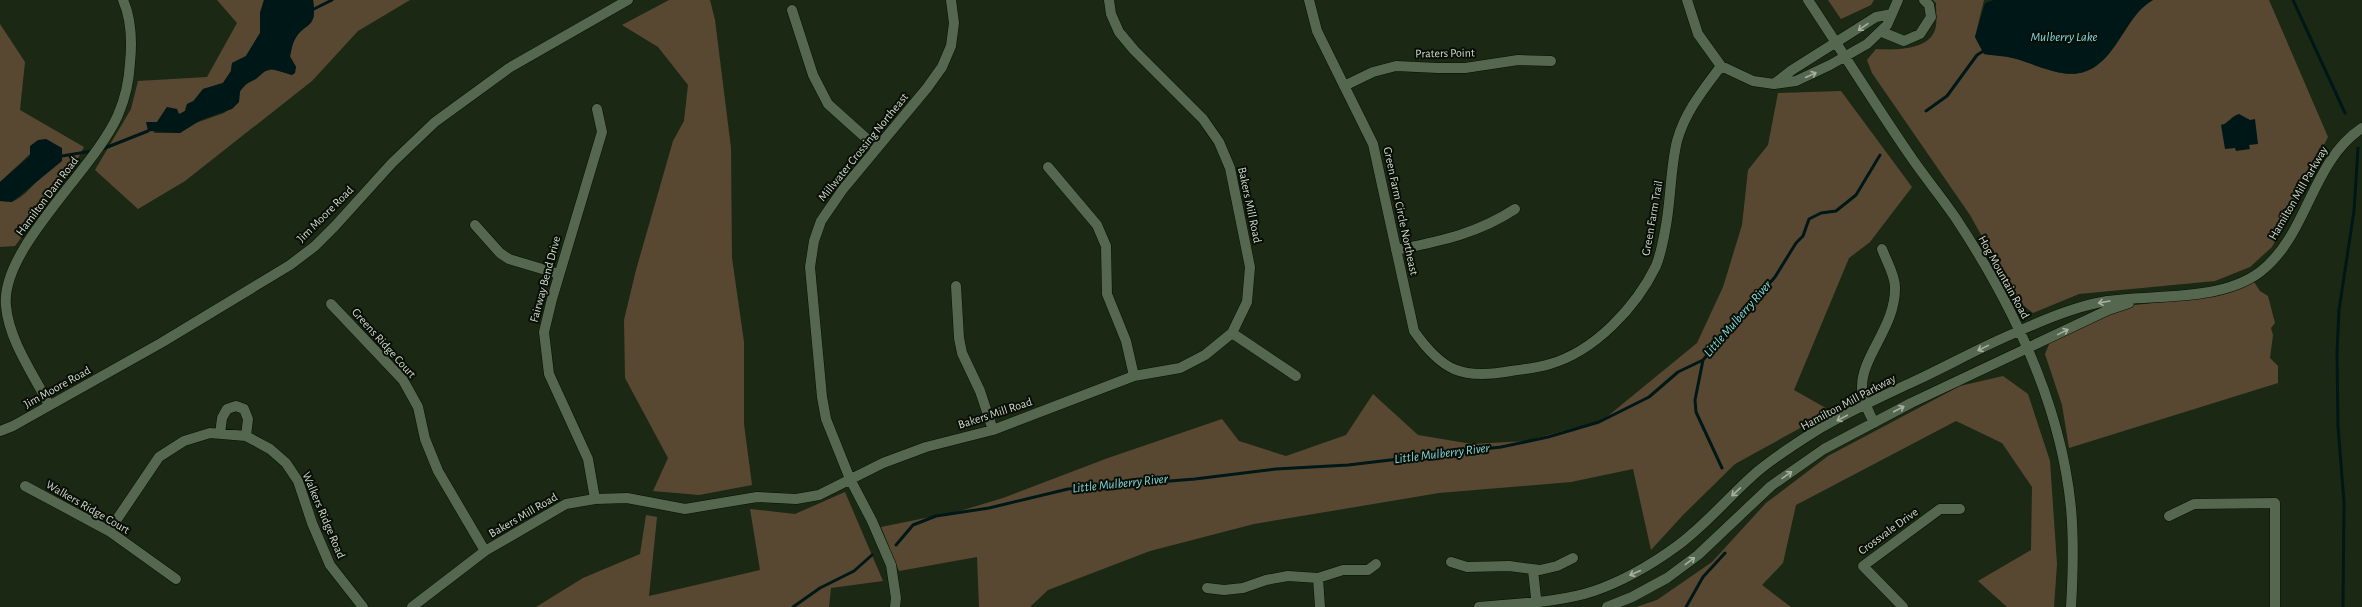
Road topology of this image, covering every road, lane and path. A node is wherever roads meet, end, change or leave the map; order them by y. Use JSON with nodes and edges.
{"nodes":[{"id":1,"x":123,"y":0,"type":"edge"},
{"id":2,"x":628,"y":0,"type":"edge"},
{"id":3,"x":950,"y":0,"type":"edge"},
{"id":4,"x":1109,"y":0,"type":"edge"},
{"id":5,"x":1309,"y":0,"type":"edge"},
{"id":6,"x":1687,"y":0,"type":"edge"},
{"id":7,"x":1808,"y":0,"type":"edge"},
{"id":8,"x":1898,"y":0,"type":"edge"},
{"id":9,"x":1924,"y":0,"type":"edge"},
{"id":10,"x":792,"y":10,"type":"dead end"},
{"id":11,"x":1892,"y":14,"type":"junction"},
{"id":12,"x":1882,"y":32,"type":"junction"},
{"id":13,"x":1835,"y":43,"type":"junction"},
{"id":14,"x":1845,"y":57,"type":"junction"},
{"id":15,"x":1551,"y":61,"type":"dead end"},
{"id":16,"x":1721,"y":66,"type":"junction"},
{"id":17,"x":1774,"y":84,"type":"junction"},
{"id":18,"x":1344,"y":86,"type":"junction"},
{"id":19,"x":596,"y":108,"type":"dead end"},
{"id":20,"x":2362,"y":128,"type":"edge"},
{"id":21,"x":877,"y":148,"type":"junction"},
{"id":22,"x":1048,"y":167,"type":"dead end"},
{"id":23,"x":1515,"y":209,"type":"dead end"},
{"id":24,"x":475,"y":225,"type":"dead end"},
{"id":25,"x":1882,"y":249,"type":"dead end"},
{"id":26,"x":1396,"y":250,"type":"junction"},
{"id":27,"x":559,"y":274,"type":"junction"},
{"id":28,"x":956,"y":286,"type":"dead end"},
{"id":29,"x":2143,"y":299,"type":"junction"},
{"id":30,"x":331,"y":304,"type":"dead end"},
{"id":31,"x":2018,"y":331,"type":"junction"},
{"id":32,"x":1232,"y":333,"type":"junction"},
{"id":33,"x":2027,"y":349,"type":"junction"},
{"id":34,"x":1458,"y":371,"type":"joint"},
{"id":35,"x":1134,"y":376,"type":"junction"},
{"id":36,"x":1296,"y":376,"type":"dead end"},
{"id":37,"x":49,"y":405,"type":"junction"},
{"id":38,"x":1866,"y":405,"type":"junction"},
{"id":39,"x":1874,"y":422,"type":"junction"},
{"id":40,"x":993,"y":430,"type":"junction"},
{"id":41,"x":0,"y":431,"type":"edge"},
{"id":42,"x":220,"y":434,"type":"junction"},
{"id":43,"x":246,"y":436,"type":"junction"},
{"id":44,"x":850,"y":479,"type":"junction"},
{"id":45,"x":25,"y":486,"type":"dead end"},
{"id":46,"x":595,"y":499,"type":"junction"},
{"id":47,"x":1960,"y":509,"type":"dead end"},
{"id":48,"x":2169,"y":516,"type":"dead end"},
{"id":49,"x":109,"y":531,"type":"junction"},
{"id":50,"x":486,"y":551,"type":"junction"},
{"id":51,"x":1573,"y":558,"type":"dead end"},
{"id":52,"x":1451,"y":562,"type":"dead end"},
{"id":53,"x":1376,"y":564,"type":"dead end"},
{"id":54,"x":1533,"y":570,"type":"junction"},
{"id":55,"x":1318,"y":578,"type":"junction"},
{"id":56,"x":176,"y":579,"type":"dead end"},
{"id":57,"x":1207,"y":588,"type":"dead end"},
{"id":58,"x":1537,"y":604,"type":"edge"},
{"id":59,"x":363,"y":607,"type":"edge"},
{"id":60,"x":412,"y":607,"type":"edge"},
{"id":61,"x":895,"y":607,"type":"edge"},
{"id":62,"x":1320,"y":607,"type":"edge"},
{"id":63,"x":1479,"y":607,"type":"edge"},
{"id":64,"x":1607,"y":607,"type":"edge"},
{"id":65,"x":1903,"y":607,"type":"edge"},
{"id":66,"x":2071,"y":607,"type":"edge"},
{"id":67,"x":2275,"y":607,"type":"edge"}],
"edges":[{"from":1,"to":37,"type":"street","name":"Hamilton Dam Road"},
{"from":2,"to":37,"type":"street","name":"Jim Moore Road"},
{"from":3,"to":21,"type":"street","name":"Millwater Crossing Northeast"},
{"from":4,"to":32,"type":"street","name":"Bakers Mill Road"},
{"from":5,"to":18,"type":"street","name":"Green Farm Circle Northeast"},
{"from":6,"to":16,"type":"street"},
{"from":7,"to":13,"type":"street","name":"Hog Mountain Road"},
{"from":8,"to":11,"type":"street"},
{"from":9,"to":12,"type":"street"},
{"from":10,"to":21,"type":"street"},
{"from":11,"to":12,"type":"street"},
{"from":11,"to":13,"type":"street","one_way":true},
{"from":12,"to":14,"type":"street"},
{"from":13,"to":14,"type":"street","name":"Hog Mountain Road"},
{"from":13,"to":17,"type":"street"},
{"from":17,"to":14,"type":"street","one_way":true},
{"from":14,"to":31,"type":"street","name":"Hog Mountain Road"},
{"from":15,"to":18,"type":"street","name":"Praters Point"},
{"from":16,"to":17,"type":"street"},
{"from":16,"to":34,"type":"street","name":"Green Farm Trail"},
{"from":18,"to":26,"type":"street","name":"Green Farm Circle Northeast"},
{"from":19,"to":27,"type":"street","name":"Fairway Bend Drive"},
{"from":20,"to":29,"type":"street","name":"Hamilton Mill Parkway"},
{"from":21,"to":44,"type":"street","name":"Millwater Crossing Northeast"},
{"from":22,"to":35,"type":"street"},
{"from":23,"to":26,"type":"street"},
{"from":24,"to":27,"type":"street"},
{"from":25,"to":38,"type":"street"},
{"from":26,"to":34,"type":"street","name":"Green Farm Circle Northeast"},
{"from":27,"to":46,"type":"street","name":"Fairway Bend Drive"},
{"from":28,"to":40,"type":"street"},
{"from":29,"to":31,"type":"street","name":"Hamilton Mill Parkway","one_way":true},
{"from":33,"to":29,"type":"street","name":"Hamilton Mill Parkway","one_way":true},
{"from":30,"to":50,"type":"street","name":"Greens Ridge Court"},
{"from":31,"to":33,"type":"street","name":"Hog Mountain Road"},
{"from":31,"to":38,"type":"street","name":"Hamilton Mill Parkway","one_way":true},
{"from":32,"to":35,"type":"street","name":"Bakers Mill Road"},
{"from":32,"to":36,"type":"street"},
{"from":39,"to":33,"type":"street","name":"Hamilton Mill Parkway","one_way":true},
{"from":33,"to":66,"type":"street","name":"Hog Mountain Road"},
{"from":35,"to":40,"type":"street","name":"Bakers Mill Road"},
{"from":37,"to":41,"type":"street","name":"Jim Moore Road"},
{"from":38,"to":39,"type":"street"},
{"from":38,"to":58,"type":"street","name":"Hamilton Mill Parkway","one_way":true},
{"from":64,"to":39,"type":"street","name":"Hamilton Mill Parkway","one_way":true},
{"from":40,"to":44,"type":"street","name":"Bakers Mill Road"},
{"from":42,"to":43,"type":"street","name":"Walkers Ridge Road"},
{"from":42,"to":43,"type":"street"},
{"from":42,"to":49,"type":"street","name":"Walkers Ridge Road"},
{"from":43,"to":59,"type":"street","name":"Walkers Ridge Road"},
{"from":44,"to":46,"type":"street","name":"Bakers Mill Road"},
{"from":44,"to":61,"type":"street","name":"Millwater Crossing Northeast"},
{"from":45,"to":49,"type":"street","name":"Walkers Ridge Court"},
{"from":46,"to":50,"type":"street","name":"Bakers Mill Road"},
{"from":47,"to":65,"type":"street","name":"Crossvale Drive"},
{"from":48,"to":67,"type":"street"},
{"from":49,"to":56,"type":"street","name":"Walkers Ridge Court"},
{"from":50,"to":60,"type":"street","name":"Bakers Mill Road"},
{"from":51,"to":54,"type":"street"},
{"from":52,"to":54,"type":"street"},
{"from":53,"to":55,"type":"street"},
{"from":54,"to":58,"type":"street"},
{"from":55,"to":57,"type":"street"},
{"from":55,"to":62,"type":"street"},
{"from":58,"to":63,"type":"street","name":"Hamilton Mill Parkway"}]}
